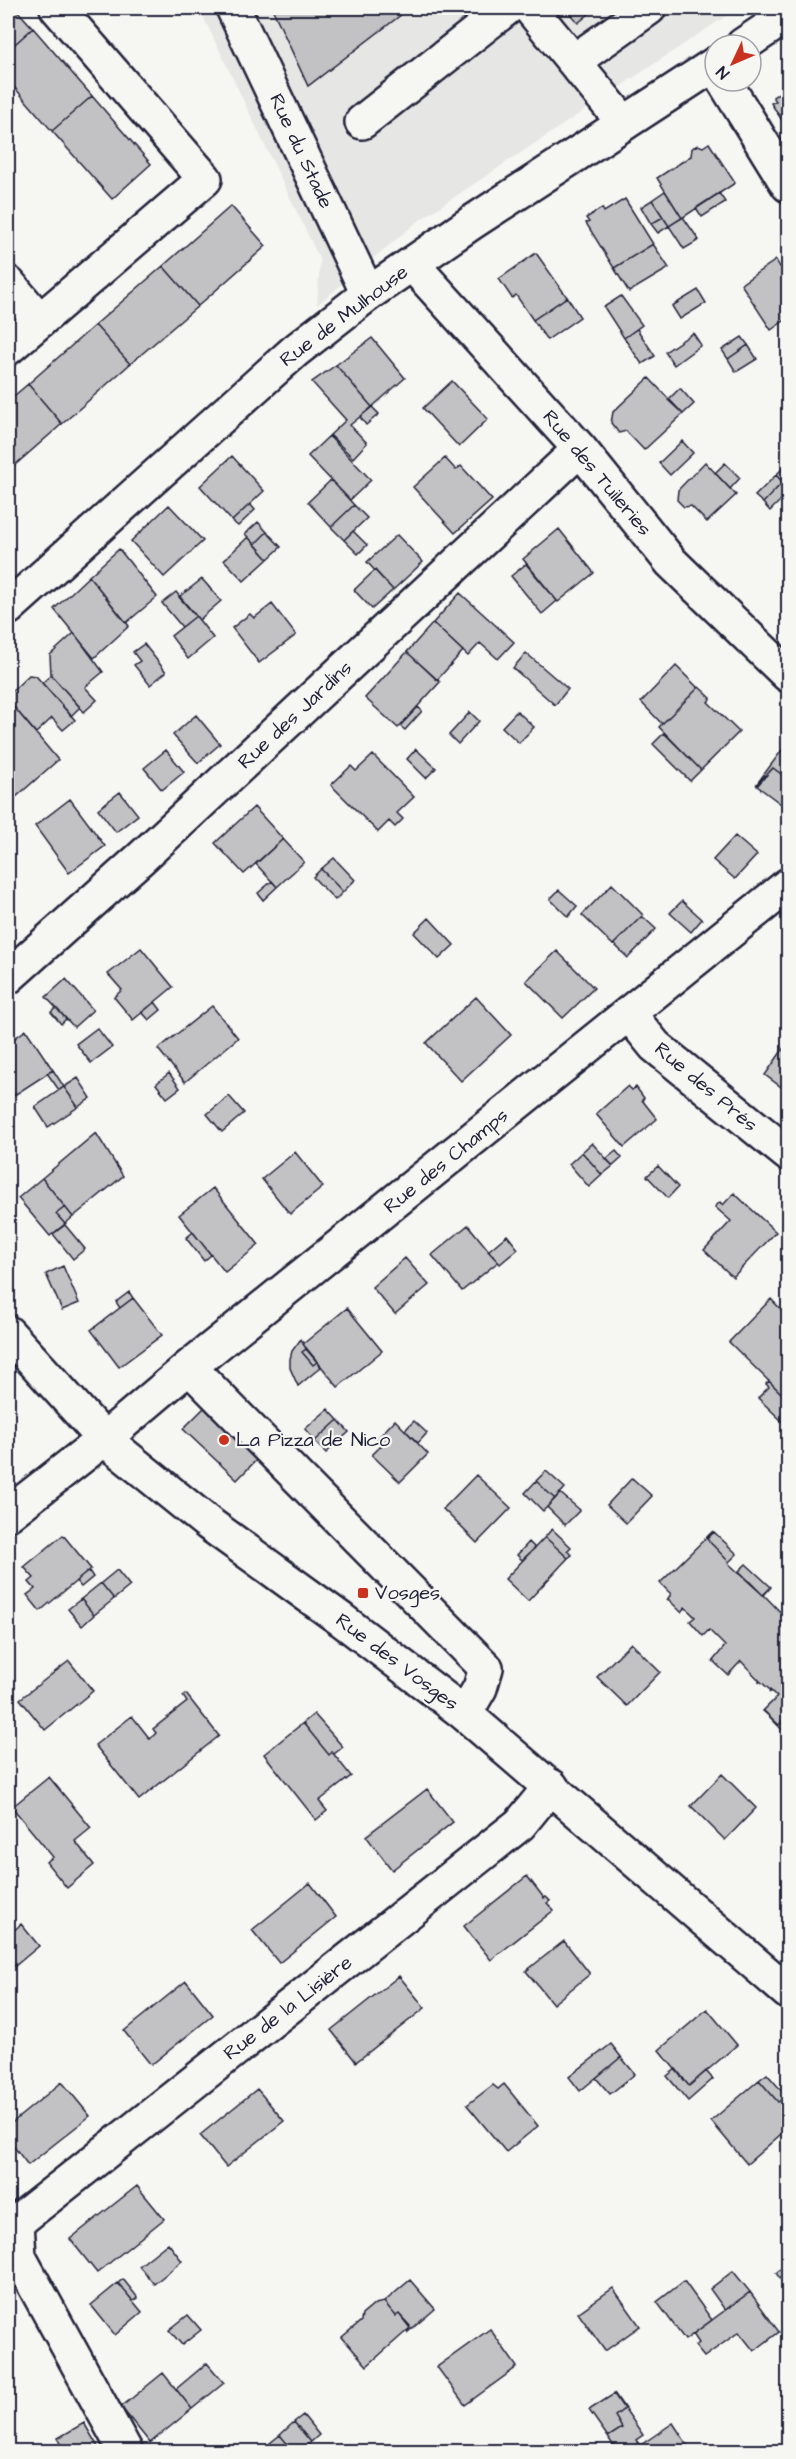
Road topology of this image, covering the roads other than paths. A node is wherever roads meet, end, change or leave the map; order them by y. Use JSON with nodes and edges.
{"nodes":[{"id":1,"x":57,"y":8,"type":"edge"},
{"id":2,"x":234,"y":8,"type":"edge"},
{"id":3,"x":507,"y":8,"type":"edge"},
{"id":4,"x":530,"y":8,"type":"edge"},
{"id":5,"x":649,"y":8,"type":"edge"},
{"id":6,"x":789,"y":15,"type":"edge"},
{"id":7,"x":761,"y":33,"type":"edge"},
{"id":8,"x":574,"y":61,"type":"junction"},
{"id":9,"x":703,"y":77,"type":"edge"},
{"id":10,"x":732,"y":93,"type":"edge"},
{"id":11,"x":362,"y":122,"type":"dead end"},
{"id":12,"x":624,"y":123,"type":"junction"},
{"id":13,"x":789,"y":185,"type":"edge"},
{"id":14,"x":412,"y":264,"type":"junction"},
{"id":15,"x":8,"y":284,"type":"edge"},
{"id":16,"x":368,"y":294,"type":"junction"},
{"id":17,"x":40,"y":321,"type":"junction"},
{"id":18,"x":8,"y":348,"type":"edge"},
{"id":19,"x":580,"y":449,"type":"junction"},
{"id":20,"x":8,"y":608,"type":"edge"},
{"id":21,"x":789,"y":675,"type":"edge"},
{"id":22,"x":789,"y":885,"type":"edge"},
{"id":23,"x":8,"y":977,"type":"edge"},
{"id":24,"x":629,"y":1014,"type":"junction"},
{"id":25,"x":789,"y":1154,"type":"edge"},
{"id":26,"x":8,"y":1333,"type":"edge"},
{"id":27,"x":189,"y":1367,"type":"junction"},
{"id":28,"x":104,"y":1439,"type":"junction"},
{"id":29,"x":8,"y":1515,"type":"edge"},
{"id":30,"x":465,"y":1714,"type":"junction"},
{"id":31,"x":551,"y":1786,"type":"junction"},
{"id":32,"x":789,"y":1992,"type":"edge"},
{"id":33,"x":12,"y":2219,"type":"edge"},
{"id":34,"x":126,"y":2451,"type":"edge"}],
"edges":[{"from":1,"to":17,"type":"street"},
{"from":2,"to":16,"type":"street","name":"Rue du Stade"},
{"from":3,"to":11,"type":"street"},
{"from":4,"to":8,"type":"street"},
{"from":5,"to":8,"type":"street"},
{"from":6,"to":7,"type":"street"},
{"from":8,"to":12,"type":"street"},
{"from":9,"to":12,"type":"street","name":"Rue de Mulhouse"},
{"from":10,"to":13,"type":"street","name":"Rue de Mulhouse"},
{"from":12,"to":14,"type":"street","name":"Rue de Mulhouse"},
{"from":14,"to":16,"type":"street","name":"Rue de Mulhouse"},
{"from":14,"to":19,"type":"street","name":"Rue des Tuileries"},
{"from":15,"to":17,"type":"street"},
{"from":16,"to":20,"type":"street","name":"Rue de Mulhouse"},
{"from":17,"to":18,"type":"street"},
{"from":19,"to":21,"type":"street","name":"Rue des Tuileries"},
{"from":19,"to":23,"type":"street","name":"Rue des Jardins"},
{"from":22,"to":24,"type":"street","name":"Rue des Champs"},
{"from":24,"to":25,"type":"street","name":"Rue des Prés"},
{"from":24,"to":27,"type":"street","name":"Rue des Champs"},
{"from":26,"to":28,"type":"street","name":"Rue des Vosges"},
{"from":27,"to":28,"type":"street","name":"Rue des Champs"},
{"from":27,"to":30,"type":"street"},
{"from":28,"to":29,"type":"street","name":"Rue des Champs"},
{"from":28,"to":30,"type":"street","name":"Rue des Vosges"},
{"from":30,"to":31,"type":"street","name":"Rue des Vosges"},
{"from":31,"to":32,"type":"street","name":"Rue des Vosges"},
{"from":31,"to":33,"type":"street","name":"Rue de la Lisière"},
{"from":33,"to":34,"type":"street"}]}
